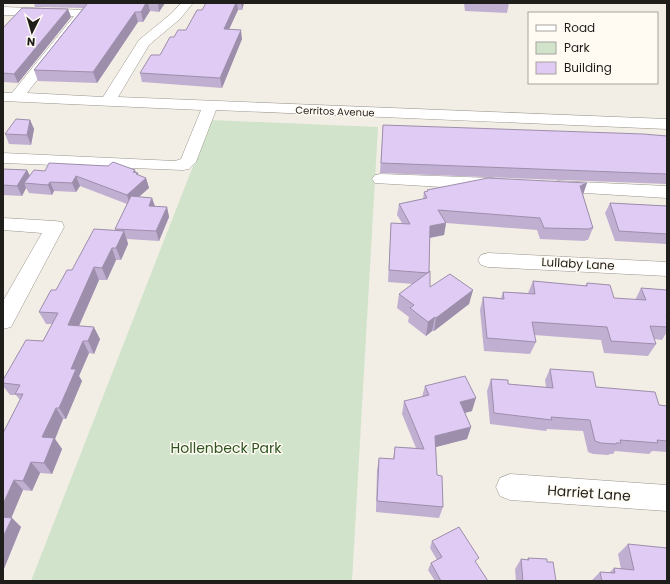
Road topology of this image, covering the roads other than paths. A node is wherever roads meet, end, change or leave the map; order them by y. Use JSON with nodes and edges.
{"nodes":[{"id":1,"x":187,"y":3,"type":"edge"},
{"id":2,"x":4,"y":12,"type":"edge"},
{"id":3,"x":9,"y":97,"type":"edge"},
{"id":4,"x":107,"y":102,"type":"junction"},
{"id":5,"x":210,"y":106,"type":"junction"},
{"id":6,"x":667,"y":124,"type":"edge"},
{"id":7,"x":3,"y":158,"type":"edge"},
{"id":8,"x":381,"y":179,"type":"dead end"},
{"id":9,"x":508,"y":185,"type":"edge"},
{"id":10,"x":540,"y":186,"type":"edge"},
{"id":11,"x":667,"y":192,"type":"edge"},
{"id":12,"x":3,"y":224,"type":"edge"},
{"id":13,"x":488,"y":260,"type":"dead end"},
{"id":14,"x":667,"y":269,"type":"edge"},
{"id":15,"x":3,"y":321,"type":"edge"},
{"id":16,"x":510,"y":487,"type":"dead end"},
{"id":17,"x":667,"y":498,"type":"edge"}],
"edges":[{"from":1,"to":4,"type":"street"},
{"from":2,"to":3,"type":"street"},
{"from":3,"to":4,"type":"street","name":"Cerritos Avenue"},
{"from":4,"to":5,"type":"street","name":"Cerritos Avenue"},
{"from":5,"to":6,"type":"street","name":"Cerritos Avenue"},
{"from":5,"to":7,"type":"street"},
{"from":8,"to":9,"type":"street"},
{"from":10,"to":11,"type":"street"},
{"from":12,"to":15,"type":"street"},
{"from":13,"to":14,"type":"street","name":"Lullaby Lane"},
{"from":16,"to":17,"type":"street","name":"Harriet Lane"}]}
